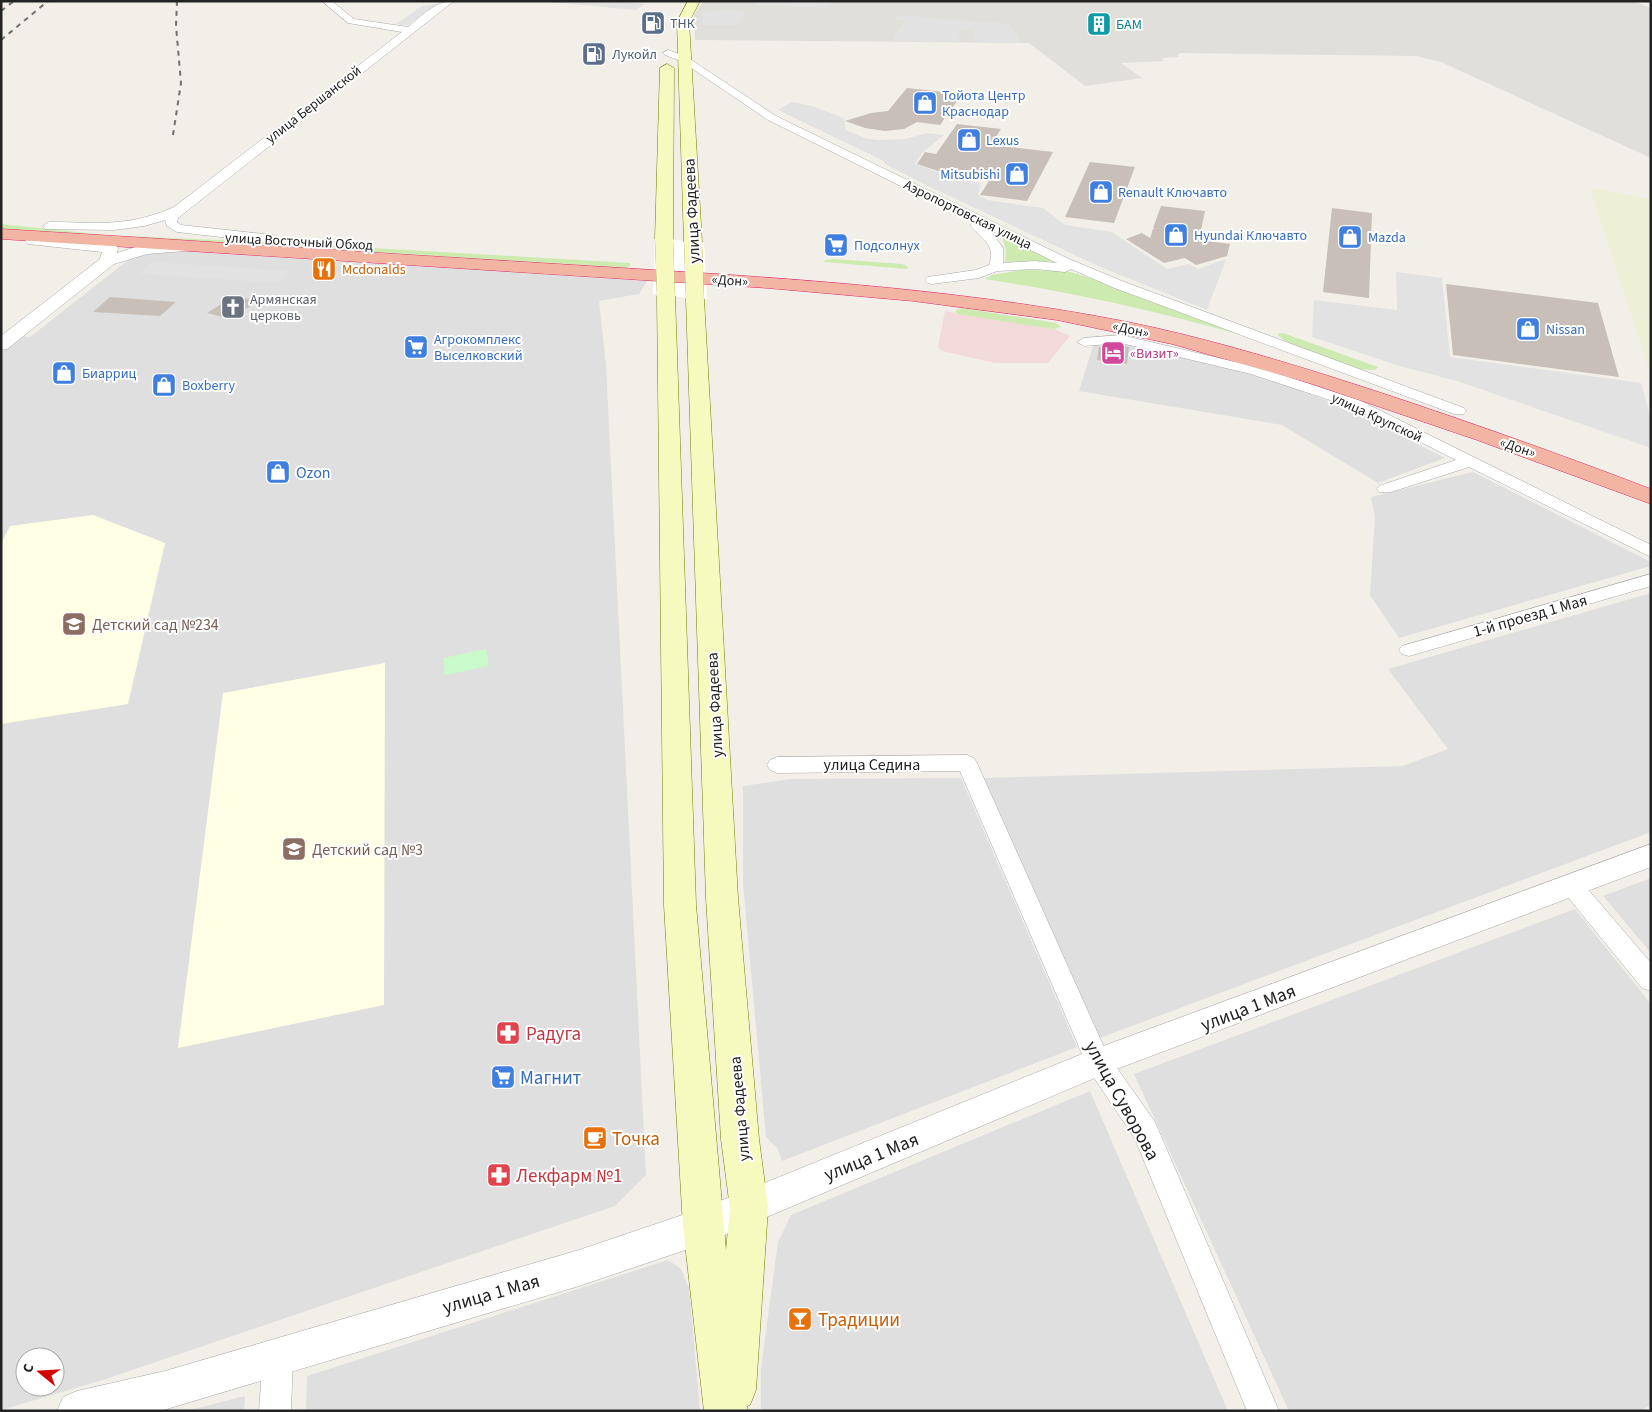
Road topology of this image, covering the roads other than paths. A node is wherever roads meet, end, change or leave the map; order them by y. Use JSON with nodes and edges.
{"nodes":[{"id":1,"x":326,"y":1,"type":"edge"},
{"id":2,"x":450,"y":1,"type":"edge"},
{"id":3,"x":694,"y":1,"type":"edge"},
{"id":4,"x":409,"y":30,"type":"junction"},
{"id":5,"x":686,"y":58,"type":"junction"},
{"id":6,"x":948,"y":205,"type":"junction"},
{"id":7,"x":178,"y":210,"type":"junction"},
{"id":8,"x":691,"y":210,"type":"junction"},
{"id":9,"x":665,"y":211,"type":"junction"},
{"id":10,"x":1,"y":221,"type":"edge"},
{"id":11,"x":49,"y":226,"type":"junction"},
{"id":12,"x":1,"y":234,"type":"edge"},
{"id":13,"x":1,"y":238,"type":"edge"},
{"id":14,"x":273,"y":239,"type":"junction"},
{"id":15,"x":184,"y":246,"type":"junction"},
{"id":16,"x":108,"y":261,"type":"junction"},
{"id":17,"x":593,"y":265,"type":"junction"},
{"id":18,"x":753,"y":265,"type":"dead end"},
{"id":19,"x":995,"y":267,"type":"junction"},
{"id":20,"x":1087,"y":272,"type":"junction"},
{"id":21,"x":913,"y":278,"type":"dead end"},
{"id":22,"x":932,"y":280,"type":"junction"},
{"id":23,"x":987,"y":287,"type":"dead end"},
{"id":24,"x":1022,"y":292,"type":"dead end"},
{"id":25,"x":1084,"y":342,"type":"dead end"},
{"id":26,"x":1,"y":345,"type":"edge"},
{"id":27,"x":1459,"y":411,"type":"junction"},
{"id":28,"x":1470,"y":461,"type":"junction"},
{"id":29,"x":1651,"y":481,"type":"edge"},
{"id":30,"x":1385,"y":489,"type":"dead end"},
{"id":31,"x":1651,"y":497,"type":"edge"},
{"id":32,"x":1651,"y":552,"type":"edge"},
{"id":33,"x":1651,"y":580,"type":"edge"},
{"id":34,"x":1409,"y":650,"type":"dead end"},
{"id":35,"x":967,"y":763,"type":"joint"},
{"id":36,"x":777,"y":764,"type":"dead end"},
{"id":37,"x":1651,"y":855,"type":"edge"},
{"id":38,"x":1572,"y":885,"type":"junction"},
{"id":39,"x":722,"y":898,"type":"junction"},
{"id":40,"x":680,"y":905,"type":"junction"},
{"id":41,"x":1651,"y":981,"type":"edge"},
{"id":42,"x":1098,"y":1062,"type":"junction"},
{"id":43,"x":749,"y":1208,"type":"junction"},
{"id":44,"x":702,"y":1226,"type":"junction"},
{"id":45,"x":278,"y":1356,"type":"junction"},
{"id":46,"x":77,"y":1411,"type":"edge"},
{"id":47,"x":275,"y":1411,"type":"edge"},
{"id":48,"x":726,"y":1411,"type":"edge"},
{"id":49,"x":734,"y":1411,"type":"edge"},
{"id":50,"x":1263,"y":1411,"type":"edge"}],
"edges":[{"from":1,"to":4,"type":"street"},
{"from":2,"to":4,"type":"street","name":"улица Бершанской"},
{"from":3,"to":5,"type":"main road","name":"улица Фадеева"},
{"from":4,"to":7,"type":"street","name":"улица Бершанской"},
{"from":5,"to":6,"type":"street","name":"Аэропортовская улица"},
{"from":5,"to":8,"type":"main road","name":"улица Фадеева"},
{"from":5,"to":9,"type":"main road","name":"улица Фадеева"},
{"from":6,"to":19,"type":"street"},
{"from":6,"to":20,"type":"street","name":"Аэропортовская улица"},
{"from":7,"to":11,"type":"street","name":"улица Бершанской"},
{"from":7,"to":14,"type":"street"},
{"from":8,"to":9,"type":"main road"},
{"from":8,"to":39,"type":"main road","name":"улица Фадеева","bridge":true},
{"from":9,"to":40,"type":"main road","name":"улица Фадеева","bridge":true},
{"from":10,"to":11,"type":"highway","name":"улица Восточный Обход"},
{"from":11,"to":14,"type":"highway","name":"улица Восточный Обход"},
{"from":12,"to":15,"type":"highway","name":"улица Восточный Обход"},
{"from":13,"to":16,"type":"street"},
{"from":14,"to":17,"type":"highway","name":"улица Восточный Обход"},
{"from":15,"to":16,"type":"street"},
{"from":15,"to":17,"type":"highway","name":"улица Восточный Обход"},
{"from":16,"to":26,"type":"street"},
{"from":17,"to":18,"type":"highway","name":"«Дон»"},
{"from":17,"to":31,"type":"highway","name":"«Дон»"},
{"from":19,"to":20,"type":"street"},
{"from":19,"to":22,"type":"street"},
{"from":20,"to":27,"type":"street","name":"Аэропортовская улица"},
{"from":21,"to":22,"type":"highway"},
{"from":22,"to":23,"type":"highway"},
{"from":24,"to":27,"type":"highway","name":"«Дон»"},
{"from":25,"to":28,"type":"street","name":"улица Крупской"},
{"from":27,"to":29,"type":"highway","name":"«Дон»"},
{"from":28,"to":30,"type":"street"},
{"from":28,"to":32,"type":"street","name":"улица Крупской"},
{"from":33,"to":34,"type":"street","name":"1-й проезд 1 Мая"},
{"from":35,"to":36,"type":"street","name":"улица Седина"},
{"from":35,"to":42,"type":"street","name":"улица Суворова"},
{"from":37,"to":38,"type":"street","name":"улица 1 Мая"},
{"from":38,"to":41,"type":"street"},
{"from":38,"to":42,"type":"street","name":"улица 1 Мая"},
{"from":39,"to":40,"type":"main road"},
{"from":39,"to":43,"type":"main road","name":"улица Фадеева"},
{"from":40,"to":44,"type":"main road","name":"улица Фадеева"},
{"from":42,"to":43,"type":"street","name":"улица 1 Мая"},
{"from":42,"to":50,"type":"street","name":"улица Суворова"},
{"from":43,"to":44,"type":"street","name":"улица 1 Мая"},
{"from":43,"to":49,"type":"main road","name":"улица Фадеева"},
{"from":44,"to":45,"type":"street","name":"улица 1 Мая"},
{"from":44,"to":48,"type":"main road","name":"улица Фадеева"},
{"from":45,"to":46,"type":"street","name":"улица 1 Мая"},
{"from":45,"to":47,"type":"street"}]}
